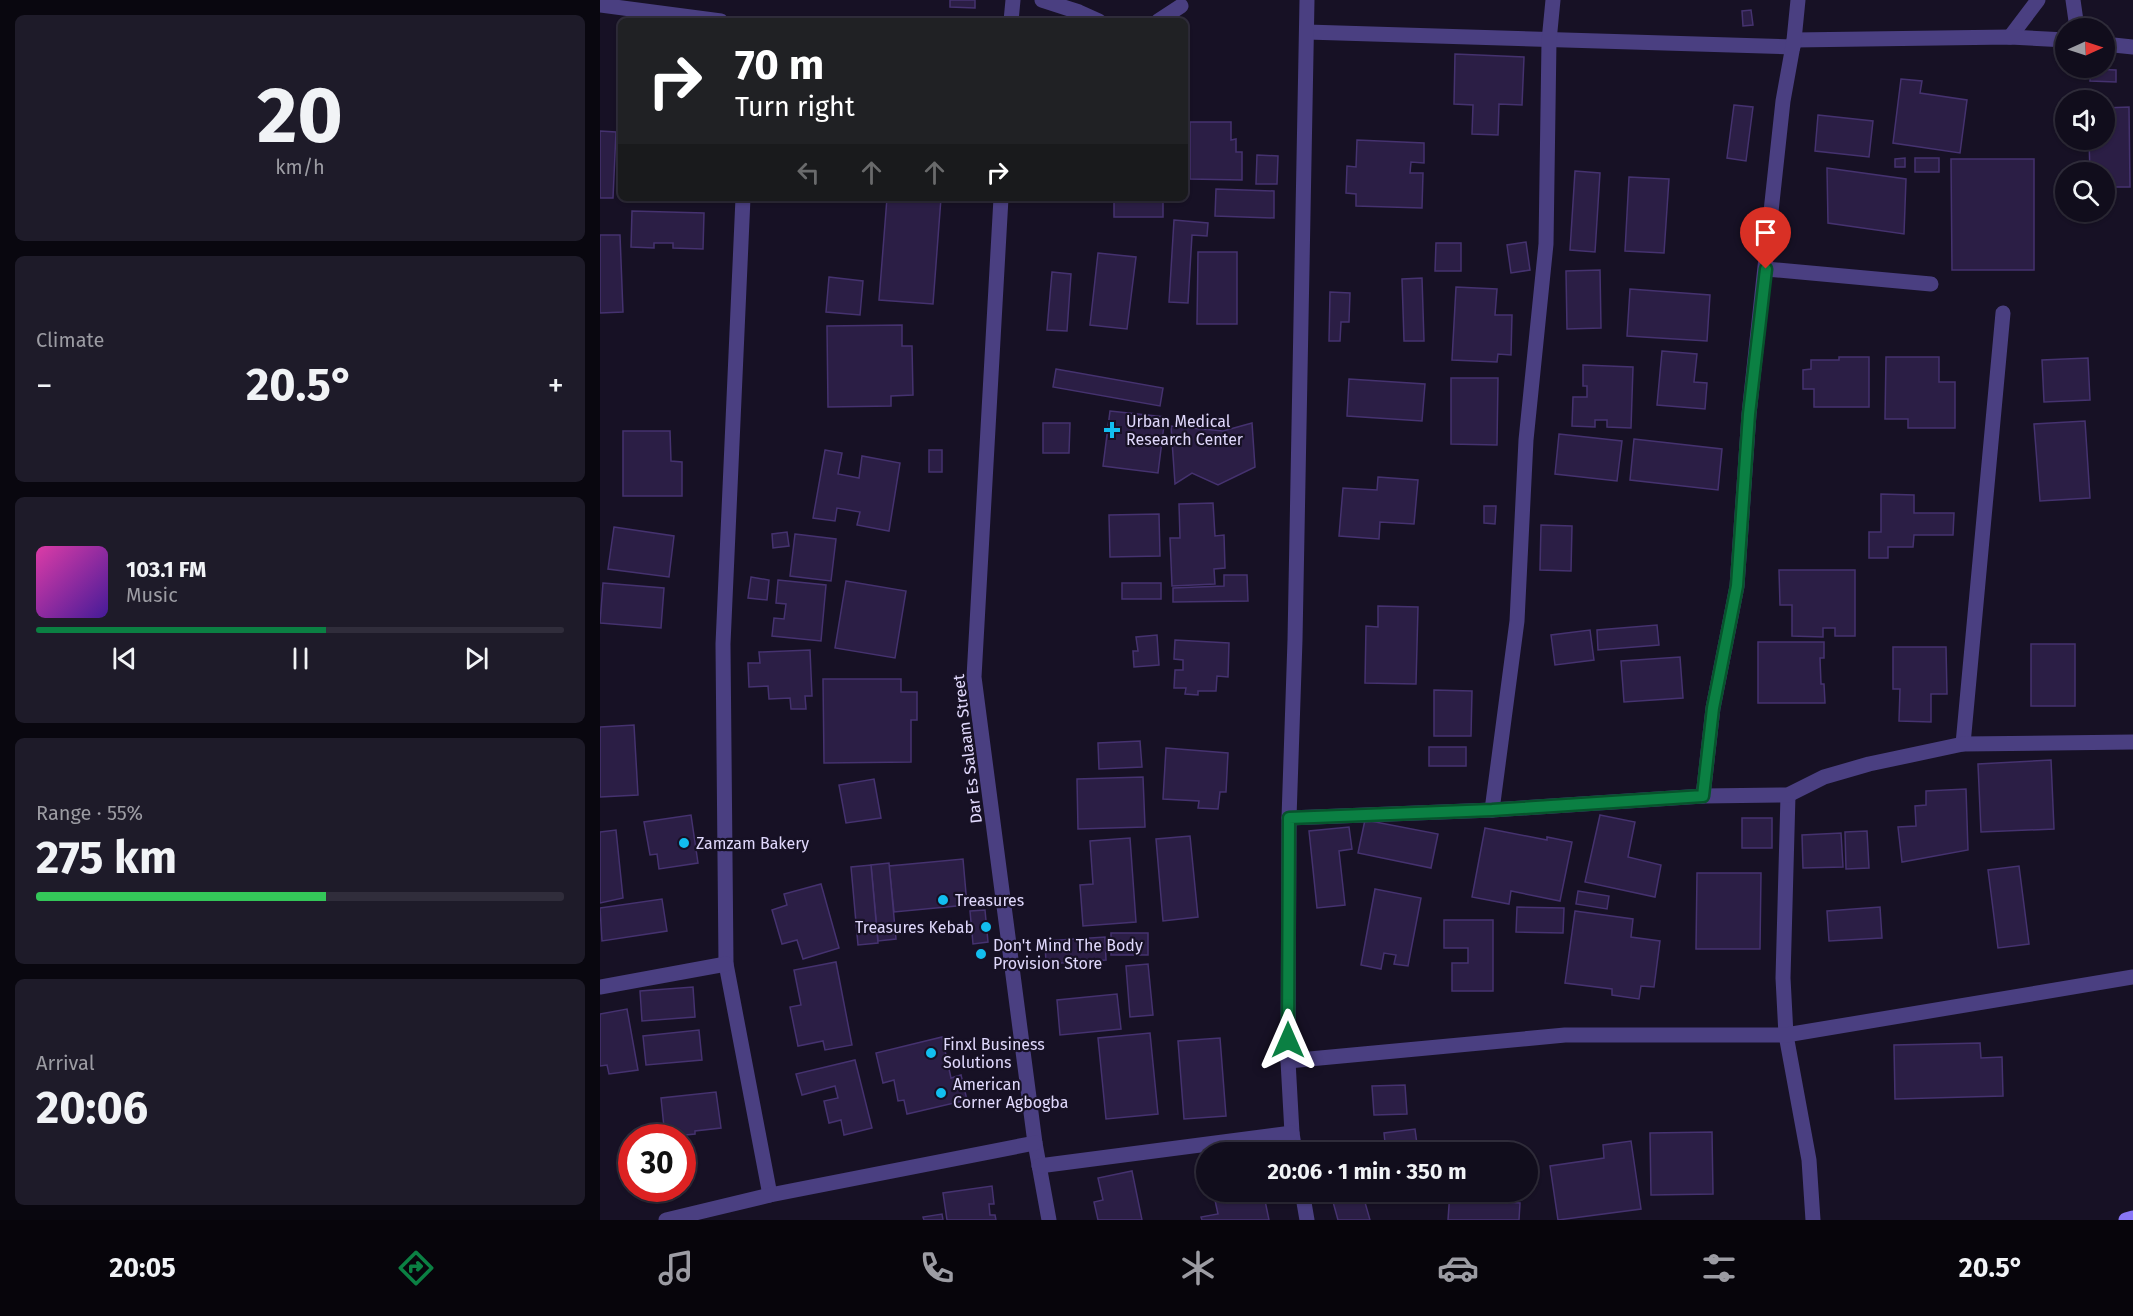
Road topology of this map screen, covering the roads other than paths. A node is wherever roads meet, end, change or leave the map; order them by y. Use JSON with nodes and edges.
{"nodes":[{"id":1,"x":1013,"y":0,"type":"edge"},
{"id":2,"x":1042,"y":0,"type":"edge"},
{"id":3,"x":1308,"y":0,"type":"edge"},
{"id":4,"x":1553,"y":0,"type":"edge"},
{"id":5,"x":1798,"y":0,"type":"edge"},
{"id":6,"x":2038,"y":0,"type":"edge"},
{"id":7,"x":2073,"y":0,"type":"edge"},
{"id":8,"x":600,"y":4,"type":"edge"},
{"id":9,"x":1181,"y":6,"type":"dead end"},
{"id":10,"x":700,"y":18,"type":"edge"},
{"id":11,"x":1011,"y":18,"type":"edge"},
{"id":12,"x":1092,"y":18,"type":"edge"},
{"id":13,"x":1163,"y":18,"type":"edge"},
{"id":14,"x":2076,"y":18,"type":"edge"},
{"id":15,"x":1307,"y":32,"type":"junction"},
{"id":16,"x":2010,"y":37,"type":"junction"},
{"id":17,"x":2055,"y":39,"type":"edge"},
{"id":18,"x":1550,"y":41,"type":"junction"},
{"id":19,"x":1794,"y":44,"type":"junction"},
{"id":20,"x":2115,"y":45,"type":"edge"},
{"id":21,"x":2133,"y":47,"type":"edge"},
{"id":22,"x":743,"y":201,"type":"edge"},
{"id":23,"x":1001,"y":201,"type":"edge"},
{"id":24,"x":1766,"y":269,"type":"junction"},
{"id":25,"x":1931,"y":284,"type":"dead end"},
{"id":26,"x":2003,"y":313,"type":"dead end"},
{"id":27,"x":2133,"y":742,"type":"edge"},
{"id":28,"x":1963,"y":744,"type":"junction"},
{"id":29,"x":1788,"y":795,"type":"junction"},
{"id":30,"x":1703,"y":796,"type":"junction"},
{"id":31,"x":1492,"y":810,"type":"junction"},
{"id":32,"x":1289,"y":818,"type":"junction"},
{"id":33,"x":726,"y":964,"type":"junction"},
{"id":34,"x":2133,"y":977,"type":"edge"},
{"id":35,"x":600,"y":987,"type":"edge"},
{"id":36,"x":1786,"y":1035,"type":"junction"},
{"id":37,"x":1288,"y":1060,"type":"junction"},
{"id":38,"x":1292,"y":1133,"type":"junction"},
{"id":39,"x":1293,"y":1142,"type":"edge"},
{"id":40,"x":1035,"y":1143,"type":"junction"},
{"id":41,"x":1039,"y":1166,"type":"junction"},
{"id":42,"x":770,"y":1195,"type":"junction"},
{"id":43,"x":1304,"y":1202,"type":"edge"},
{"id":44,"x":2133,"y":1218,"type":"edge"},
{"id":45,"x":666,"y":1220,"type":"edge"},
{"id":46,"x":1049,"y":1220,"type":"edge"},
{"id":47,"x":1307,"y":1220,"type":"edge"},
{"id":48,"x":1813,"y":1220,"type":"edge"},
{"id":49,"x":2126,"y":1220,"type":"edge"}],
"edges":[{"from":1,"to":11,"type":"street"},
{"from":2,"to":12,"type":"street"},
{"from":3,"to":15,"type":"street"},
{"from":4,"to":18,"type":"street"},
{"from":5,"to":19,"type":"street"},
{"from":6,"to":16,"type":"street"},
{"from":7,"to":14,"type":"street"},
{"from":8,"to":10,"type":"street"},
{"from":9,"to":13,"type":"street"},
{"from":15,"to":18,"type":"street"},
{"from":15,"to":32,"type":"street"},
{"from":16,"to":17,"type":"street"},
{"from":16,"to":19,"type":"street"},
{"from":18,"to":19,"type":"street"},
{"from":18,"to":31,"type":"street"},
{"from":19,"to":24,"type":"street"},
{"from":20,"to":21,"type":"street"},
{"from":22,"to":33,"type":"street"},
{"from":23,"to":40,"type":"street","name":"Dar Es Salaam Street"},
{"from":24,"to":25,"type":"street"},
{"from":24,"to":30,"type":"street"},
{"from":26,"to":28,"type":"street"},
{"from":27,"to":28,"type":"street"},
{"from":28,"to":29,"type":"street"},
{"from":29,"to":30,"type":"street"},
{"from":29,"to":36,"type":"street"},
{"from":30,"to":31,"type":"street"},
{"from":31,"to":32,"type":"street"},
{"from":32,"to":37,"type":"street"},
{"from":33,"to":35,"type":"street"},
{"from":33,"to":42,"type":"street"},
{"from":34,"to":36,"type":"street"},
{"from":36,"to":37,"type":"street"},
{"from":36,"to":48,"type":"street"},
{"from":37,"to":38,"type":"street"},
{"from":38,"to":39,"type":"street"},
{"from":38,"to":41,"type":"street"},
{"from":40,"to":41,"type":"street","name":"Dar Es Salaam Street"},
{"from":40,"to":42,"type":"street"},
{"from":41,"to":46,"type":"street","name":"Dar Es Salaam Street"},
{"from":42,"to":45,"type":"street"},
{"from":43,"to":47,"type":"street"},
{"from":44,"to":49,"type":"street"}]}
